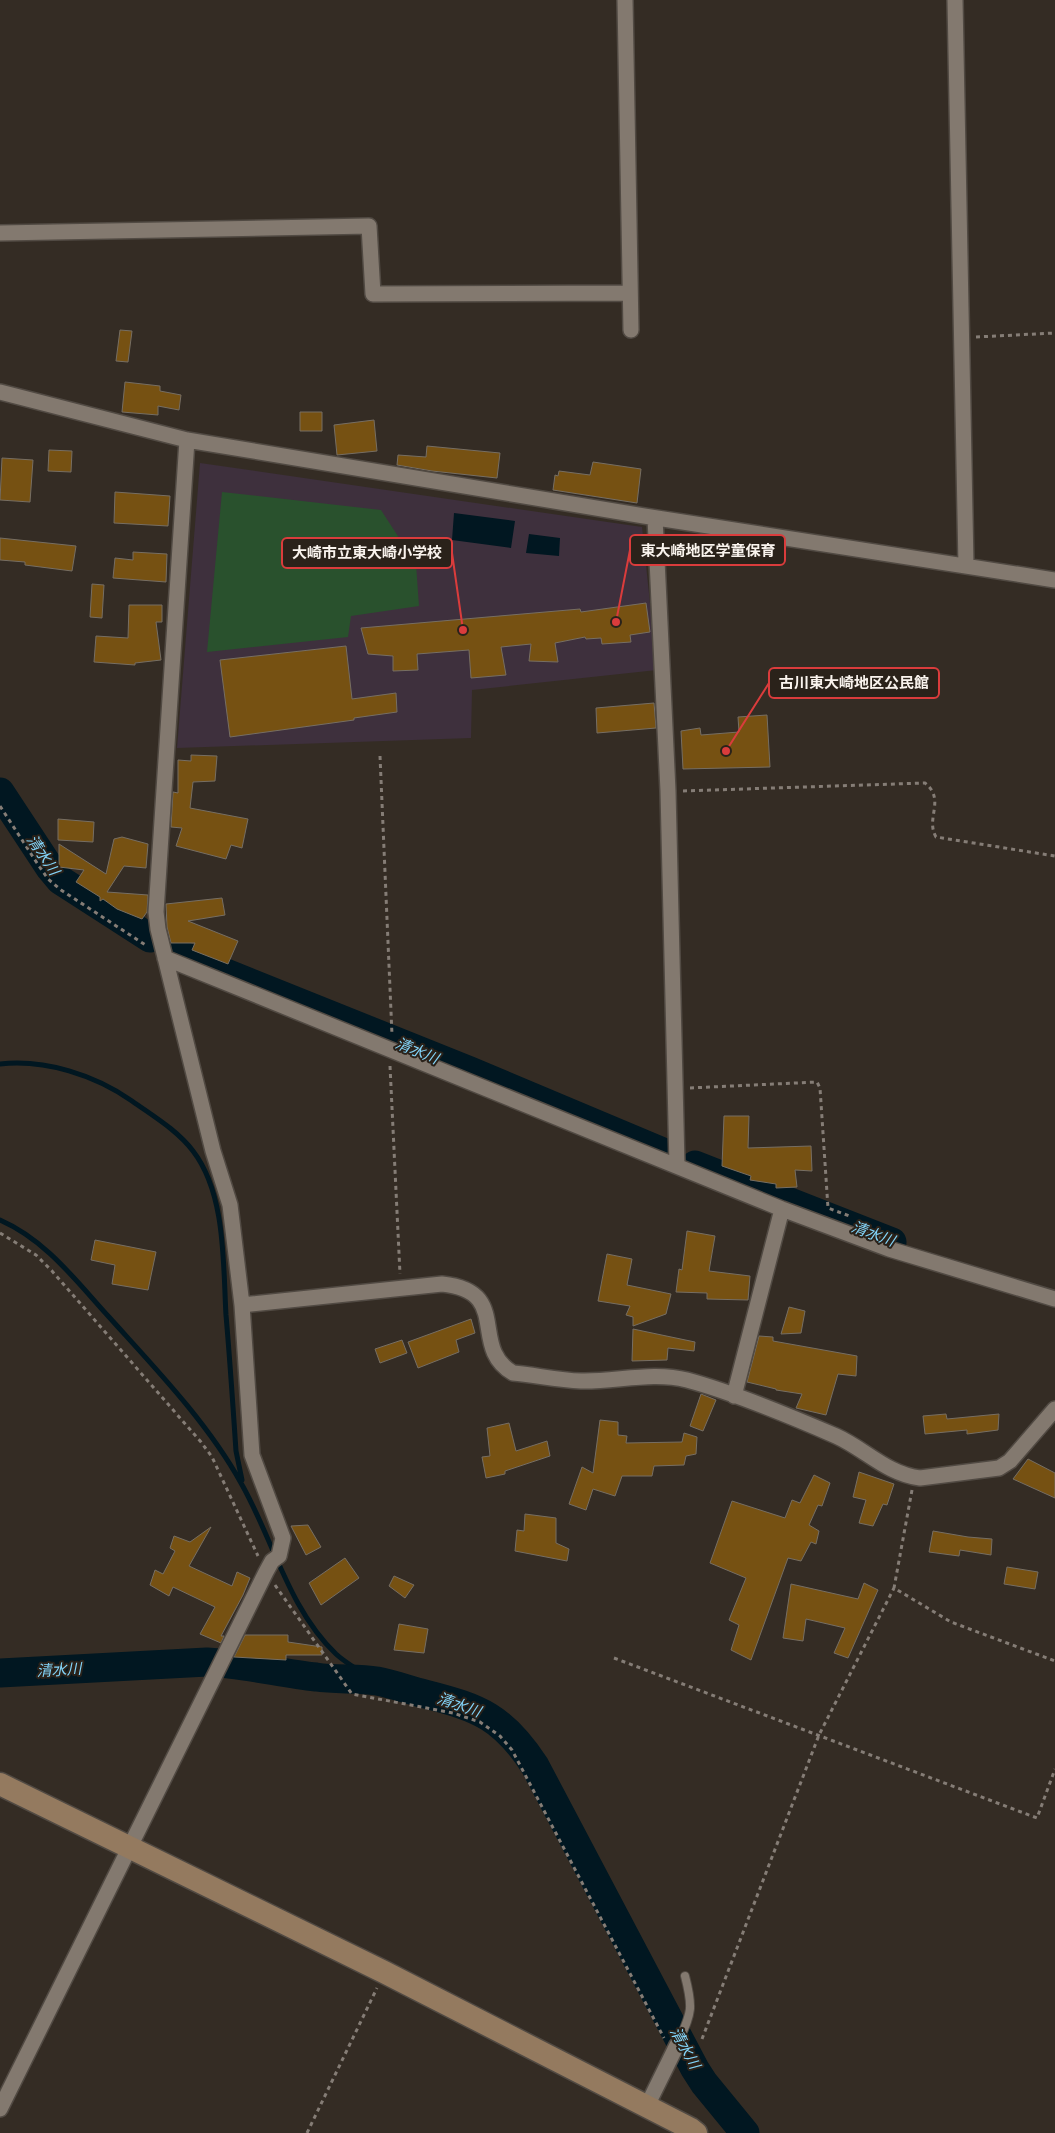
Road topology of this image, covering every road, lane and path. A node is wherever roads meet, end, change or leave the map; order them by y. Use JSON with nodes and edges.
{"nodes":[{"id":1,"x":625,"y":0,"type":"edge"},
{"id":2,"x":955,"y":0,"type":"edge"},
{"id":3,"x":0,"y":233,"type":"edge"},
{"id":4,"x":630,"y":293,"type":"junction"},
{"id":5,"x":631,"y":330,"type":"dead end"},
{"id":6,"x":1055,"y":333,"type":"edge"},
{"id":7,"x":963,"y":337,"type":"junction"},
{"id":8,"x":0,"y":392,"type":"edge"},
{"id":9,"x":187,"y":440,"type":"junction"},
{"id":10,"x":655,"y":518,"type":"junction"},
{"id":11,"x":966,"y":566,"type":"junction"},
{"id":12,"x":1055,"y":580,"type":"edge"},
{"id":13,"x":380,"y":756,"type":"dead end"},
{"id":14,"x":668,"y":791,"type":"junction"},
{"id":15,"x":0,"y":806,"type":"edge"},
{"id":16,"x":1055,"y":856,"type":"edge"},
{"id":17,"x":165,"y":958,"type":"junction"},
{"id":18,"x":391,"y":1042,"type":"junction"},
{"id":19,"x":675,"y":1088,"type":"junction"},
{"id":20,"x":677,"y":1165,"type":"junction"},
{"id":21,"x":782,"y":1209,"type":"junction"},
{"id":22,"x":855,"y":1218,"type":"dead end"},
{"id":23,"x":0,"y":1233,"type":"edge"},
{"id":24,"x":401,"y":1288,"type":"junction"},
{"id":25,"x":1055,"y":1299,"type":"edge"},
{"id":26,"x":242,"y":1305,"type":"junction"},
{"id":27,"x":734,"y":1396,"type":"junction"},
{"id":28,"x":1055,"y":1409,"type":"edge"},
{"id":29,"x":909,"y":1477,"type":"junction"},
{"id":30,"x":272,"y":1563,"type":"junction"},
{"id":31,"x":894,"y":1588,"type":"junction"},
{"id":32,"x":614,"y":1658,"type":"dead end"},
{"id":33,"x":1055,"y":1661,"type":"edge"},
{"id":34,"x":819,"y":1735,"type":"junction"},
{"id":35,"x":1055,"y":1769,"type":"edge"},
{"id":36,"x":0,"y":1784,"type":"edge"},
{"id":37,"x":129,"y":1847,"type":"junction"},
{"id":38,"x":384,"y":1972,"type":"junction"},
{"id":39,"x":685,"y":1976,"type":"dead end"},
{"id":40,"x":702,"y":2039,"type":"dead end"},
{"id":41,"x":677,"y":2044,"type":"junction"},
{"id":42,"x":647,"y":2106,"type":"junction"},
{"id":43,"x":0,"y":2109,"type":"edge"},
{"id":44,"x":692,"y":2132,"type":"edge"},
{"id":45,"x":307,"y":2133,"type":"edge"}],
"edges":[{"from":1,"to":4,"type":"street"},
{"from":2,"to":7,"type":"street"},
{"from":3,"to":4,"type":"street"},
{"from":4,"to":5,"type":"street"},
{"from":6,"to":7,"type":"path"},
{"from":7,"to":11,"type":"street"},
{"from":8,"to":9,"type":"street"},
{"from":9,"to":10,"type":"street"},
{"from":9,"to":17,"type":"street"},
{"from":10,"to":11,"type":"street"},
{"from":10,"to":14,"type":"street"},
{"from":11,"to":12,"type":"street"},
{"from":13,"to":18,"type":"path"},
{"from":14,"to":16,"type":"path"},
{"from":14,"to":19,"type":"street"},
{"from":15,"to":17,"type":"path"},
{"from":17,"to":18,"type":"street"},
{"from":17,"to":26,"type":"street"},
{"from":18,"to":20,"type":"street"},
{"from":18,"to":24,"type":"path"},
{"from":19,"to":20,"type":"street"},
{"from":19,"to":22,"type":"path"},
{"from":20,"to":21,"type":"street"},
{"from":21,"to":25,"type":"street"},
{"from":21,"to":27,"type":"street"},
{"from":23,"to":30,"type":"path"},
{"from":24,"to":26,"type":"street"},
{"from":24,"to":27,"type":"street"},
{"from":26,"to":30,"type":"street"},
{"from":27,"to":29,"type":"street"},
{"from":28,"to":29,"type":"street"},
{"from":29,"to":31,"type":"path"},
{"from":30,"to":37,"type":"street"},
{"from":30,"to":41,"type":"path"},
{"from":31,"to":33,"type":"path"},
{"from":31,"to":34,"type":"path"},
{"from":32,"to":34,"type":"path"},
{"from":34,"to":35,"type":"path"},
{"from":34,"to":40,"type":"path"},
{"from":36,"to":37,"type":"street"},
{"from":37,"to":38,"type":"street"},
{"from":37,"to":43,"type":"street"},
{"from":38,"to":42,"type":"street"},
{"from":38,"to":45,"type":"path"},
{"from":39,"to":41,"type":"lane"},
{"from":41,"to":42,"type":"street"},
{"from":42,"to":44,"type":"street"}]}
